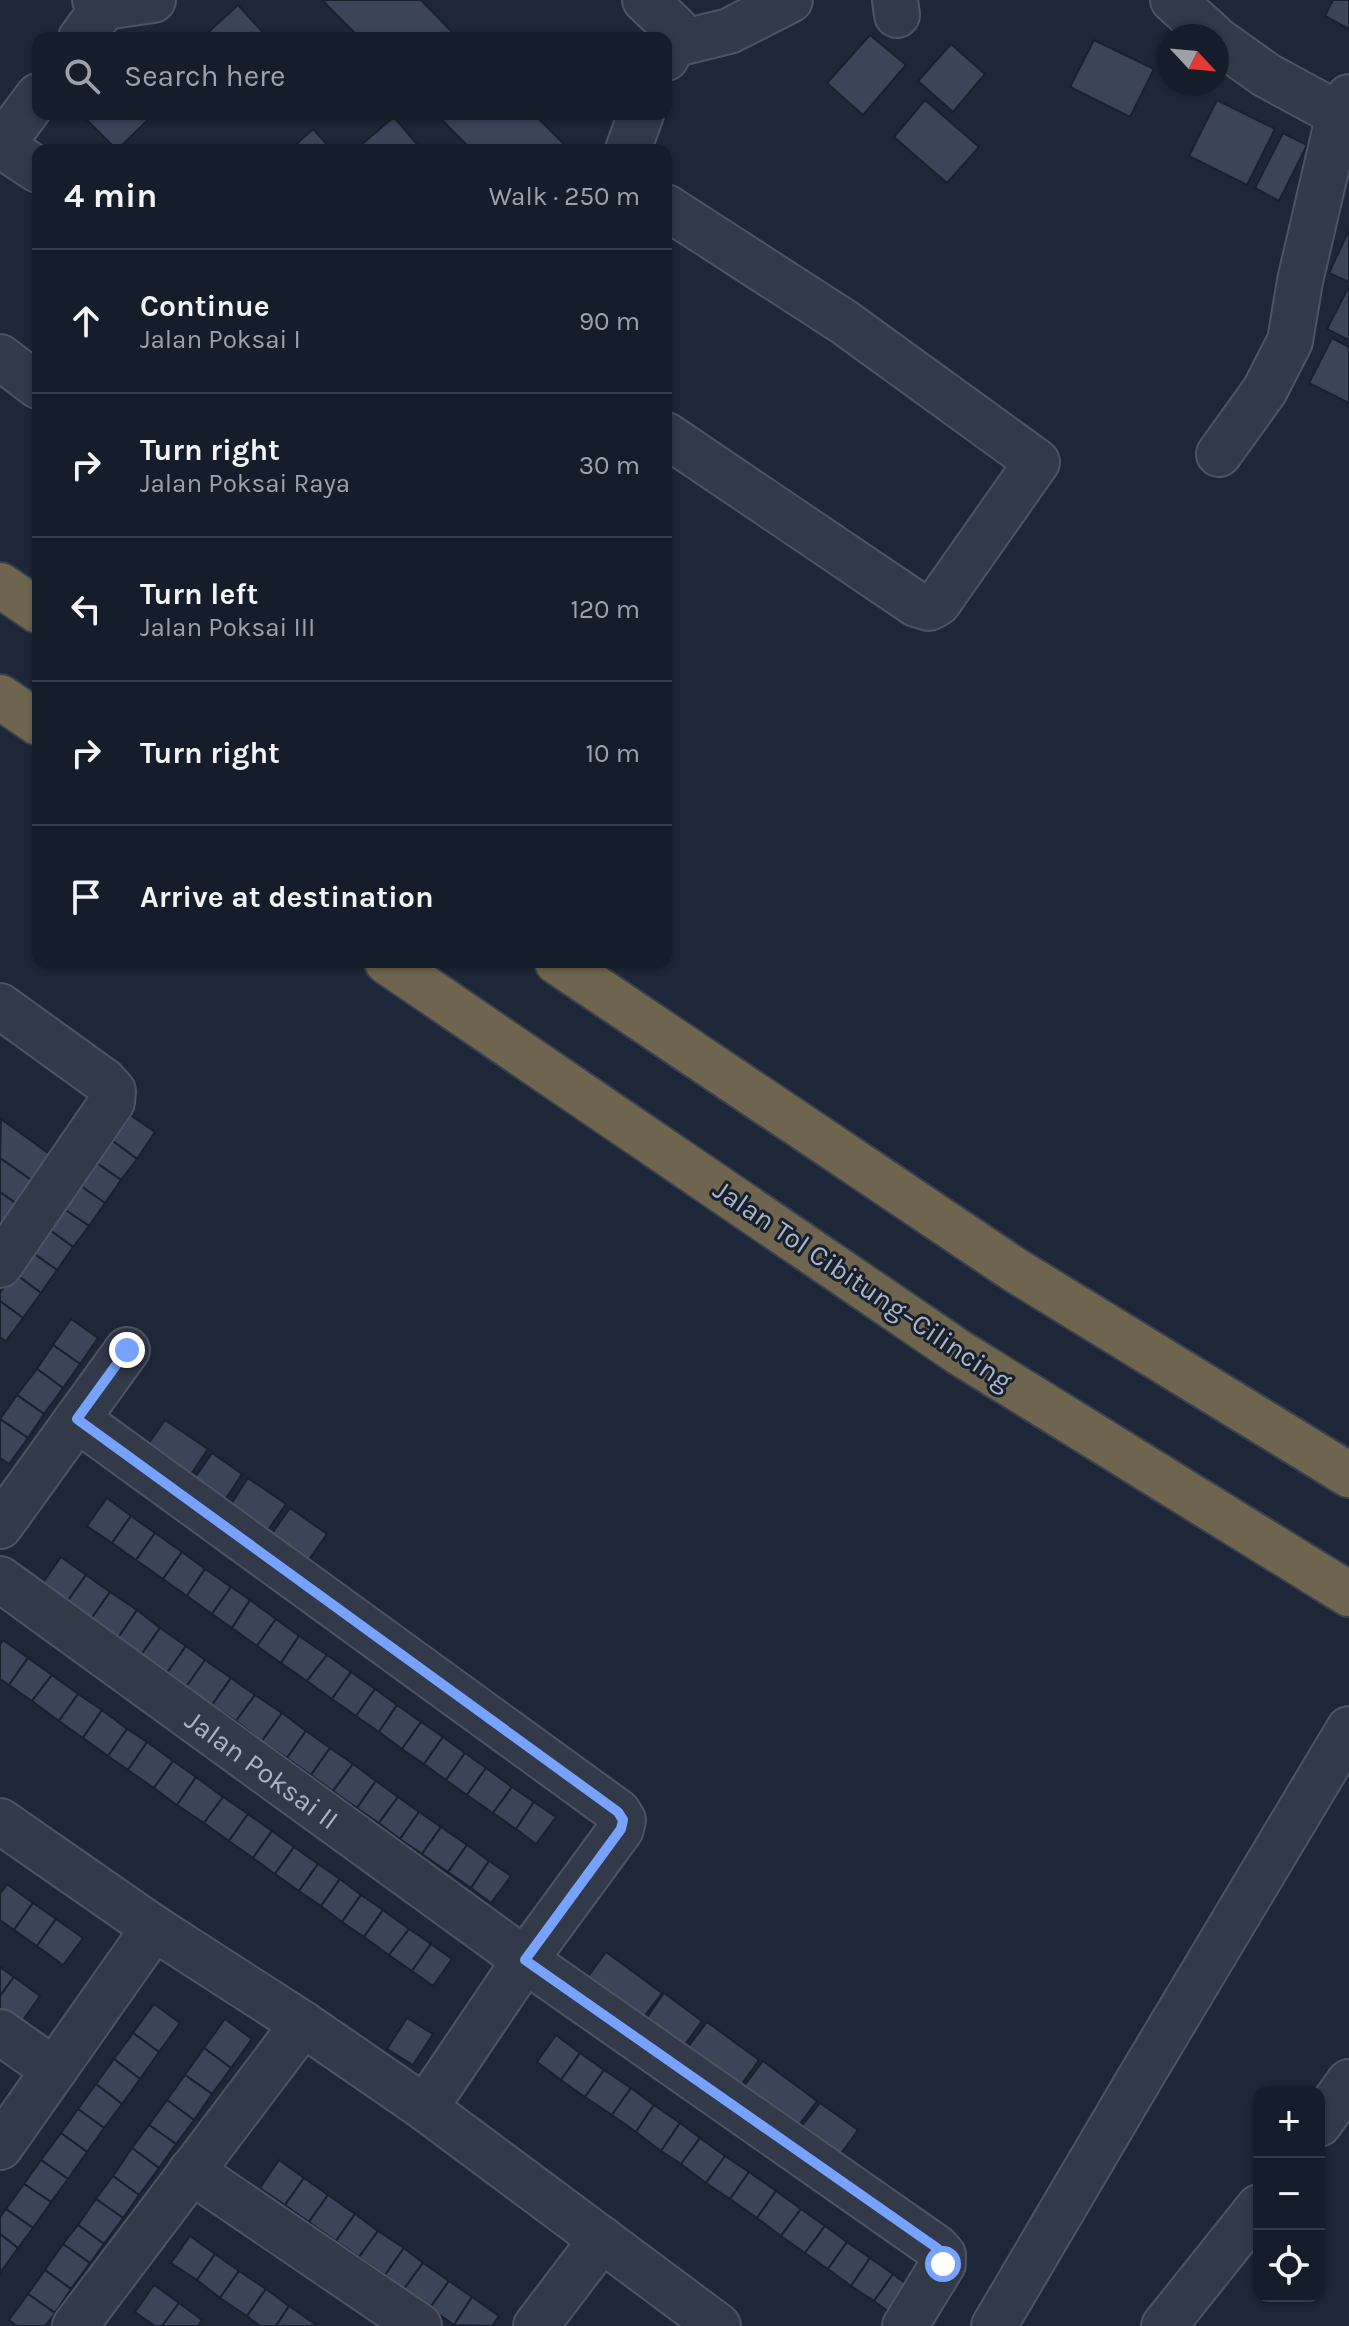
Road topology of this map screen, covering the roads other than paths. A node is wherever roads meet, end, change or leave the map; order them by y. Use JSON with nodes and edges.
{"nodes":[{"id":1,"x":153,"y":0,"type":"edge"},
{"id":2,"x":645,"y":0,"type":"edge"},
{"id":3,"x":790,"y":0,"type":"edge"},
{"id":4,"x":1173,"y":0,"type":"edge"},
{"id":5,"x":93,"y":15,"type":"edge"},
{"id":6,"x":1200,"y":24,"type":"edge"},
{"id":7,"x":672,"y":40,"type":"edge"},
{"id":8,"x":1229,"y":48,"type":"edge"},
{"id":9,"x":672,"y":50,"type":"edge"},
{"id":10,"x":32,"y":104,"type":"edge"},
{"id":11,"x":1346,"y":110,"type":"edge"},
{"id":12,"x":639,"y":120,"type":"edge"},
{"id":13,"x":630,"y":144,"type":"edge"},
{"id":14,"x":0,"y":145,"type":"edge"},
{"id":15,"x":32,"y":166,"type":"edge"},
{"id":16,"x":672,"y":211,"type":"edge"},
{"id":17,"x":0,"y":357,"type":"edge"},
{"id":18,"x":32,"y":381,"type":"edge"},
{"id":19,"x":672,"y":439,"type":"edge"},
{"id":20,"x":1219,"y":454,"type":"dead end"},
{"id":21,"x":0,"y":585,"type":"edge"},
{"id":22,"x":32,"y":607,"type":"edge"},
{"id":23,"x":0,"y":697,"type":"edge"},
{"id":24,"x":32,"y":719,"type":"edge"},
{"id":25,"x":396,"y":968,"type":"edge"},
{"id":26,"x":566,"y":968,"type":"edge"},
{"id":27,"x":0,"y":1006,"type":"edge"},
{"id":28,"x":0,"y":1265,"type":"edge"},
{"id":29,"x":127,"y":1350,"type":"dead end"},
{"id":30,"x":77,"y":1419,"type":"junction"},
{"id":31,"x":1349,"y":1475,"type":"edge"},
{"id":32,"x":0,"y":1526,"type":"edge"},
{"id":33,"x":0,"y":1579,"type":"edge"},
{"id":34,"x":1349,"y":1594,"type":"edge"},
{"id":35,"x":1349,"y":1729,"type":"edge"},
{"id":36,"x":0,"y":1821,"type":"edge"},
{"id":37,"x":154,"y":1928,"type":"junction"},
{"id":38,"x":525,"y":1960,"type":"junction"},
{"id":39,"x":303,"y":2024,"type":"junction"},
{"id":40,"x":0,"y":2032,"type":"edge"},
{"id":41,"x":54,"y":2070,"type":"junction"},
{"id":42,"x":1349,"y":2082,"type":"edge"},
{"id":43,"x":425,"y":2108,"type":"junction"},
{"id":44,"x":1325,"y":2116,"type":"edge"},
{"id":45,"x":0,"y":2147,"type":"edge"},
{"id":46,"x":191,"y":2171,"type":"junction"},
{"id":47,"x":1253,"y":2215,"type":"edge"},
{"id":48,"x":602,"y":2239,"type":"junction"},
{"id":49,"x":92,"y":2320,"type":"edge"},
{"id":50,"x":419,"y":2326,"type":"edge"},
{"id":51,"x":536,"y":2326,"type":"edge"},
{"id":52,"x":718,"y":2326,"type":"edge"},
{"id":53,"x":905,"y":2326,"type":"edge"},
{"id":54,"x":994,"y":2326,"type":"edge"},
{"id":55,"x":1164,"y":2326,"type":"edge"}],
"edges":[{"from":1,"to":5,"type":"street"},
{"from":2,"to":7,"type":"street"},
{"from":3,"to":9,"type":"street"},
{"from":4,"to":6,"type":"street"},
{"from":8,"to":11,"type":"street"},
{"from":10,"to":14,"type":"street"},
{"from":11,"to":20,"type":"street"},
{"from":12,"to":13,"type":"street"},
{"from":14,"to":15,"type":"street"},
{"from":16,"to":19,"type":"street"},
{"from":17,"to":18,"type":"street"},
{"from":21,"to":22,"type":"highway"},
{"from":23,"to":24,"type":"highway"},
{"from":25,"to":34,"type":"highway","name":"Jalan Tol Cibitung–Cilincing"},
{"from":26,"to":31,"type":"highway"},
{"from":27,"to":28,"type":"street"},
{"from":29,"to":30,"type":"street"},
{"from":30,"to":32,"type":"street"},
{"from":30,"to":38,"type":"street"},
{"from":33,"to":38,"type":"street","name":"Jalan Poksai II"},
{"from":35,"to":54,"type":"street"},
{"from":36,"to":37,"type":"street"},
{"from":37,"to":39,"type":"street"},
{"from":37,"to":41,"type":"street"},
{"from":38,"to":43,"type":"street"},
{"from":38,"to":53,"type":"street","name":"Jalan Poksai II"},
{"from":39,"to":43,"type":"street"},
{"from":39,"to":46,"type":"street"},
{"from":40,"to":41,"type":"street"},
{"from":41,"to":45,"type":"street"},
{"from":42,"to":44,"type":"street"},
{"from":43,"to":48,"type":"street"},
{"from":46,"to":49,"type":"street"},
{"from":46,"to":50,"type":"street"},
{"from":47,"to":55,"type":"street"},
{"from":48,"to":51,"type":"street"},
{"from":48,"to":52,"type":"street"}]}
